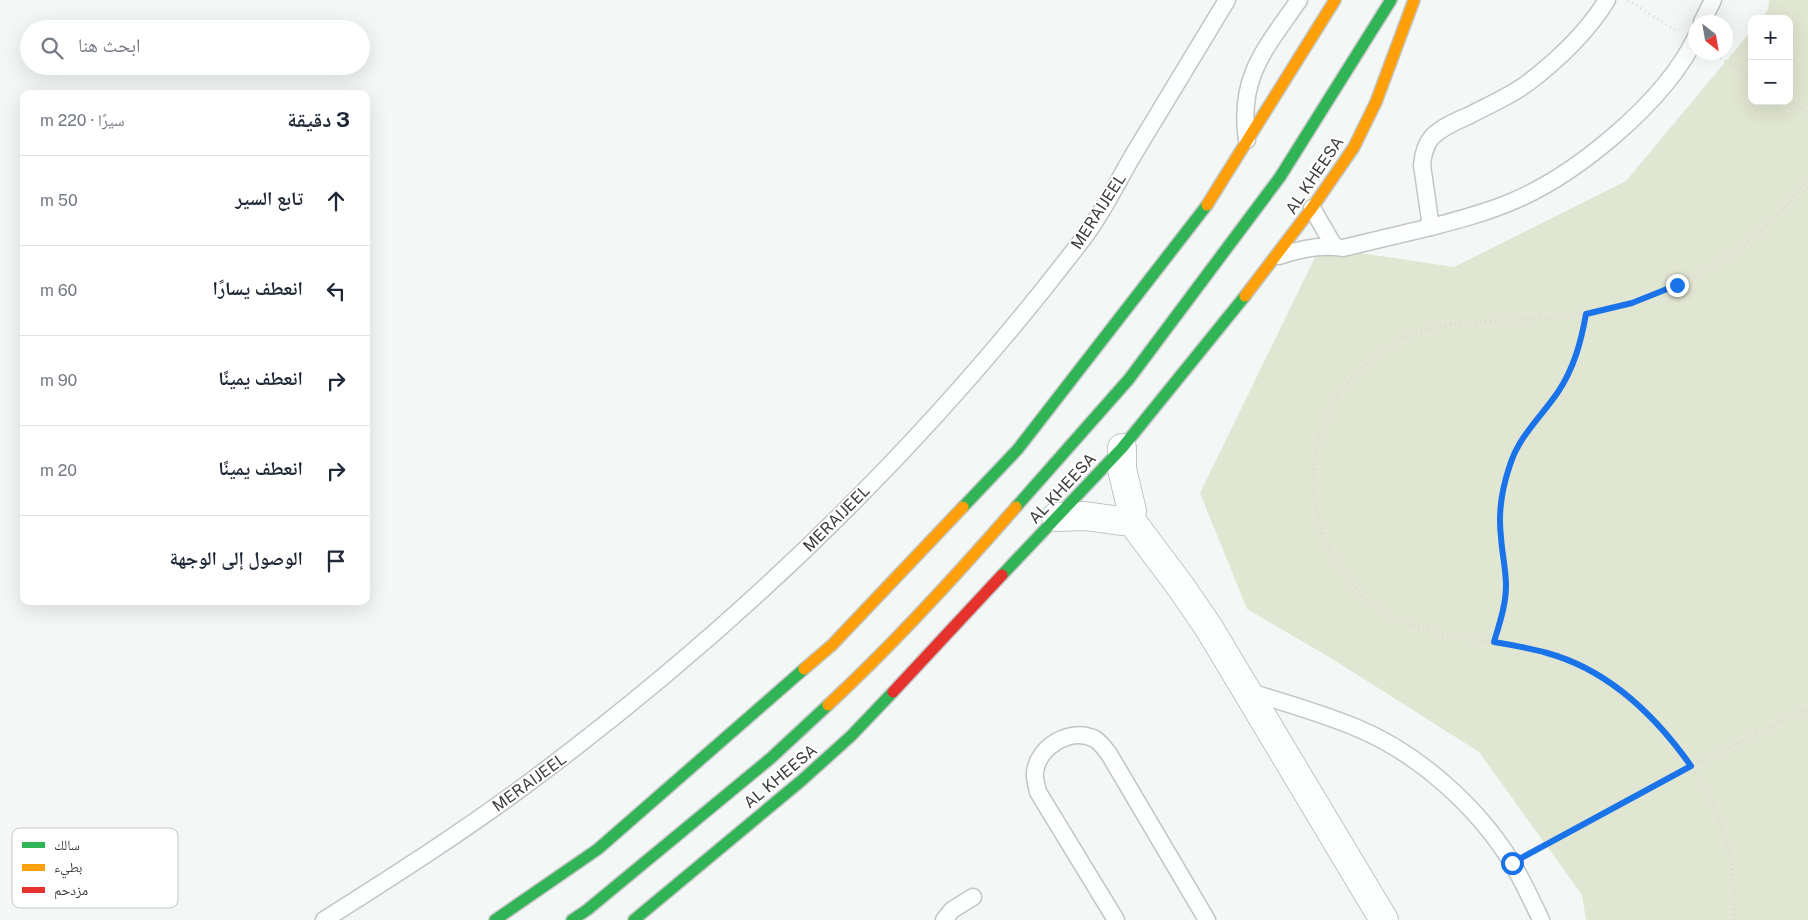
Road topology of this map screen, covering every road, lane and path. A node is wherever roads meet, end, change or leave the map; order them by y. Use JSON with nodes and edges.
{"nodes":[{"id":1,"x":1227,"y":0,"type":"edge"},
{"id":2,"x":1299,"y":0,"type":"edge"},
{"id":3,"x":1335,"y":0,"type":"edge"},
{"id":4,"x":1391,"y":0,"type":"edge"},
{"id":5,"x":1414,"y":0,"type":"edge"},
{"id":6,"x":1607,"y":0,"type":"edge"},
{"id":7,"x":1627,"y":0,"type":"edge"},
{"id":8,"x":1713,"y":0,"type":"edge"},
{"id":9,"x":1706,"y":15,"type":"edge"},
{"id":10,"x":1688,"y":35,"type":"edge"},
{"id":11,"x":1688,"y":49,"type":"edge"},
{"id":12,"x":1725,"y":60,"type":"edge"},
{"id":13,"x":1748,"y":74,"type":"edge"},
{"id":14,"x":1793,"y":103,"type":"edge"},
{"id":15,"x":1808,"y":112,"type":"edge"},
{"id":16,"x":1247,"y":140,"type":"junction"},
{"id":17,"x":1808,"y":180,"type":"edge"},
{"id":18,"x":1312,"y":208,"type":"junction"},
{"id":19,"x":1431,"y":227,"type":"junction"},
{"id":20,"x":1334,"y":246,"type":"junction"},
{"id":21,"x":1276,"y":256,"type":"junction"},
{"id":22,"x":1586,"y":314,"type":"junction"},
{"id":23,"x":1122,"y":448,"type":"junction"},
{"id":24,"x":1056,"y":517,"type":"junction"},
{"id":25,"x":1130,"y":519,"type":"junction"},
{"id":26,"x":1494,"y":642,"type":"junction"},
{"id":27,"x":1245,"y":691,"type":"junction"},
{"id":28,"x":1808,"y":708,"type":"edge"},
{"id":29,"x":1691,"y":766,"type":"junction"},
{"id":30,"x":1512,"y":863,"type":"junction"},
{"id":31,"x":974,"y":897,"type":"dead end"},
{"id":32,"x":641,"y":917,"type":"edge"},
{"id":33,"x":324,"y":920,"type":"edge"},
{"id":34,"x":495,"y":920,"type":"edge"},
{"id":35,"x":572,"y":920,"type":"edge"},
{"id":36,"x":944,"y":920,"type":"edge"},
{"id":37,"x":1116,"y":920,"type":"edge"},
{"id":38,"x":1208,"y":920,"type":"edge"},
{"id":39,"x":1384,"y":920,"type":"edge"},
{"id":40,"x":1542,"y":920,"type":"edge"},
{"id":41,"x":1734,"y":920,"type":"edge"}],
"edges":[{"from":1,"to":33,"type":"lane","name":"MERAIJEEL"},
{"from":2,"to":16,"type":"lane"},
{"from":3,"to":16,"type":"main road"},
{"from":4,"to":35,"type":"main road"},
{"from":5,"to":18,"type":"main road","name":"AL KHEESA"},
{"from":6,"to":19,"type":"lane"},
{"from":7,"to":10,"type":"path"},
{"from":8,"to":9,"type":"lane"},
{"from":11,"to":19,"type":"lane"},
{"from":12,"to":13,"type":"path"},
{"from":14,"to":15,"type":"path"},
{"from":16,"to":34,"type":"main road"},
{"from":17,"to":22,"type":"path"},
{"from":18,"to":20,"type":"lane"},
{"from":18,"to":21,"type":"main road","name":"AL KHEESA"},
{"from":19,"to":20,"type":"lane"},
{"from":20,"to":21,"type":"lane"},
{"from":21,"to":23,"type":"main road","name":"AL KHEESA"},
{"from":22,"to":26,"type":"path"},
{"from":22,"to":26,"type":"path"},
{"from":23,"to":24,"type":"main road","name":"AL KHEESA"},
{"from":23,"to":25,"type":"street"},
{"from":24,"to":25,"type":"street"},
{"from":24,"to":32,"type":"main road","name":"AL KHEESA"},
{"from":25,"to":27,"type":"street"},
{"from":26,"to":29,"type":"path"},
{"from":27,"to":30,"type":"lane"},
{"from":27,"to":39,"type":"street"},
{"from":28,"to":29,"type":"path"},
{"from":29,"to":30,"type":"path"},
{"from":29,"to":41,"type":"path"},
{"from":30,"to":40,"type":"lane"},
{"from":31,"to":36,"type":"lane"},
{"from":37,"to":38,"type":"lane"}]}
